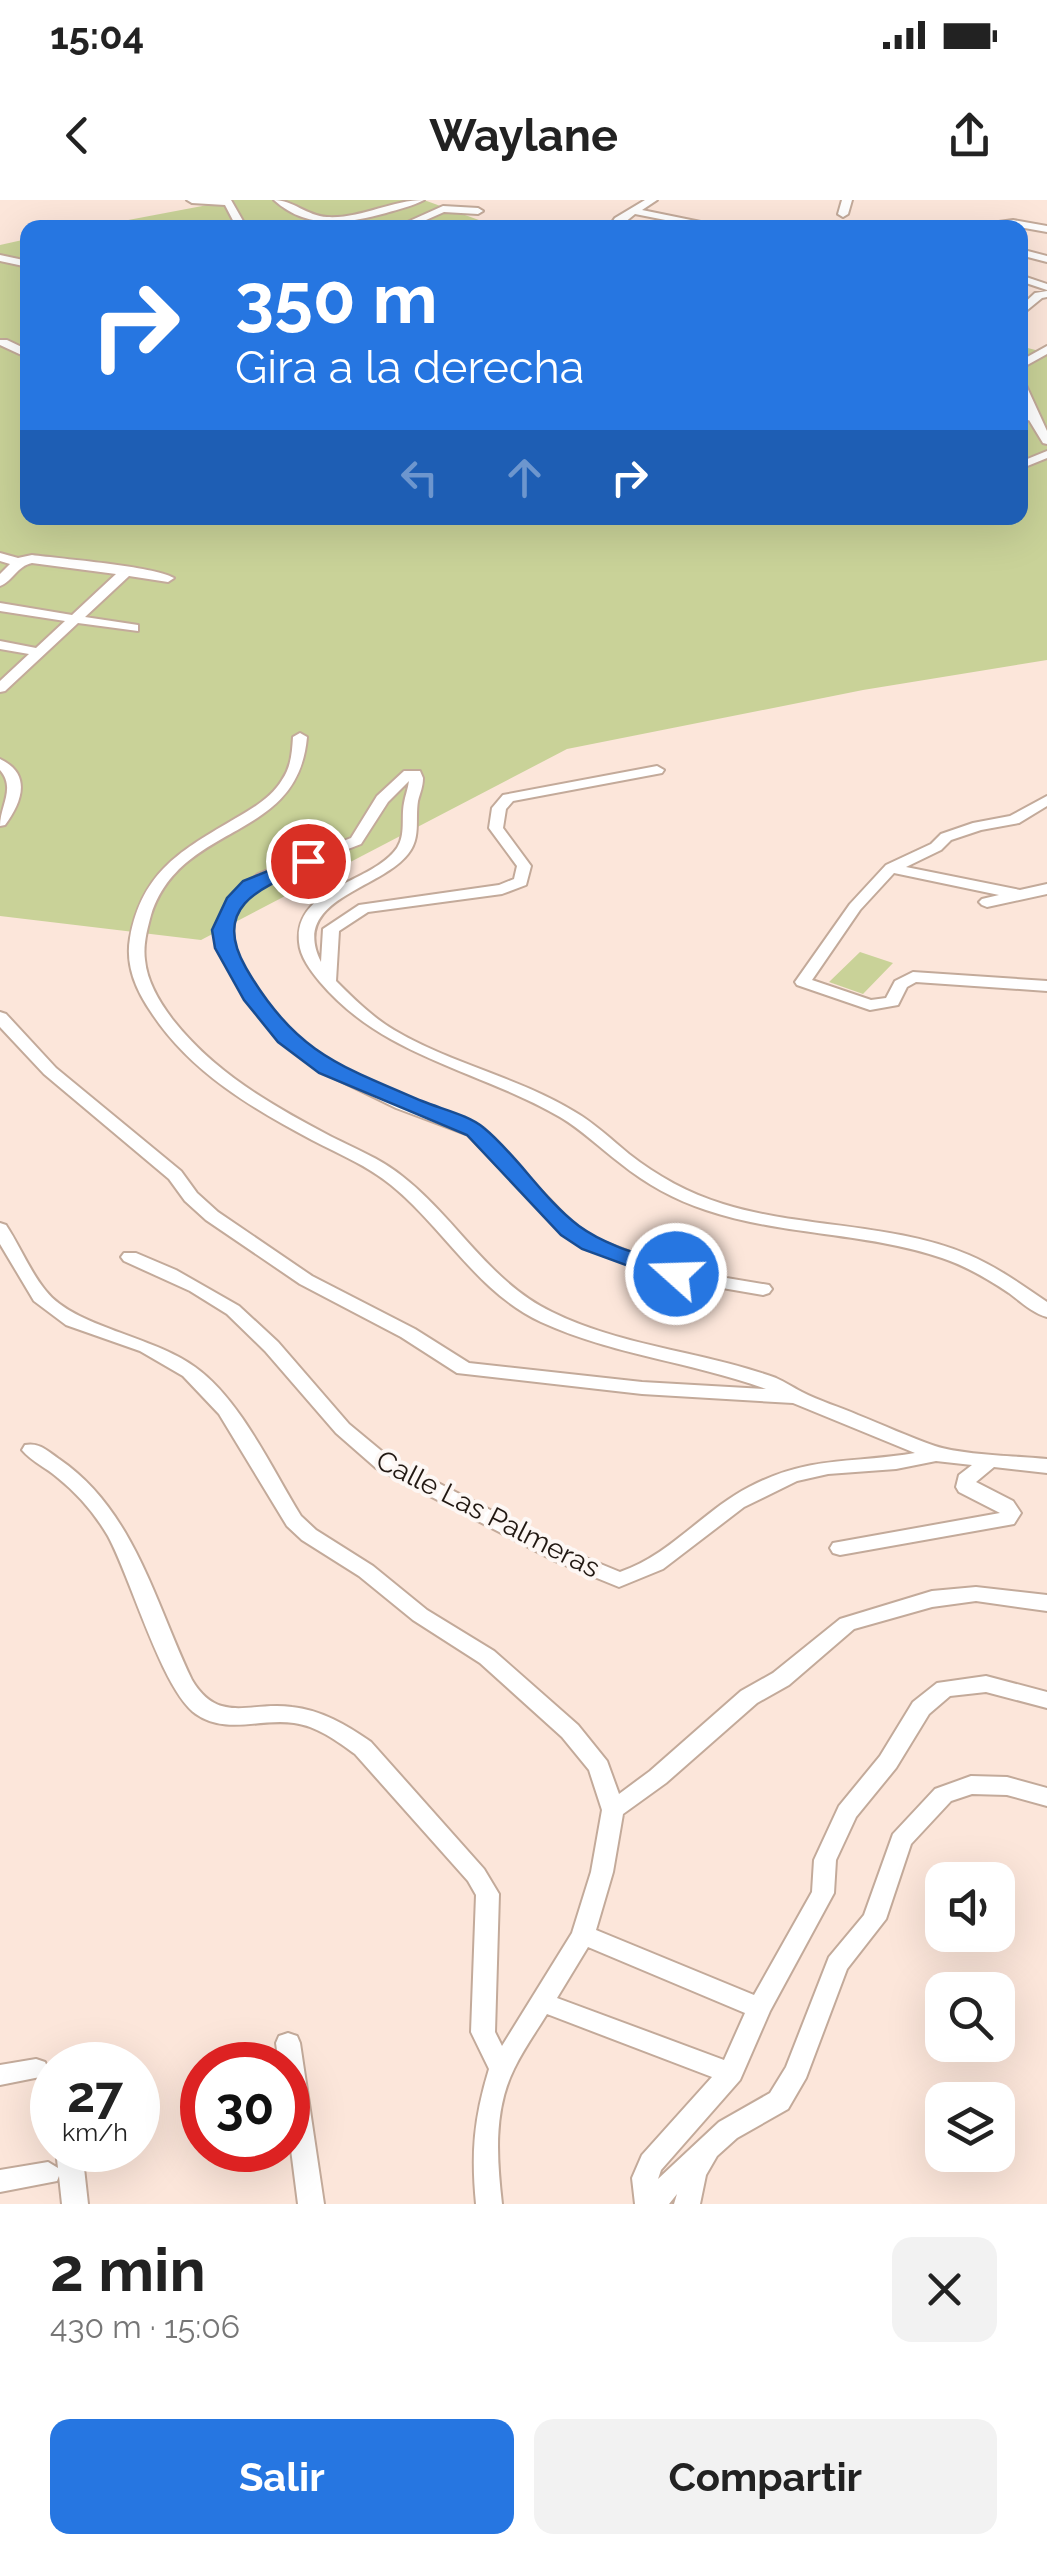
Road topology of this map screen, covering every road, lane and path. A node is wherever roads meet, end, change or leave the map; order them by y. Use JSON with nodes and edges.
{"nodes":[{"id":1,"x":192,"y":200,"type":"edge"},
{"id":2,"x":279,"y":200,"type":"edge"},
{"id":3,"x":419,"y":200,"type":"edge"},
{"id":4,"x":846,"y":200,"type":"edge"},
{"id":5,"x":650,"y":201,"type":"edge"},
{"id":6,"x":633,"y":206,"type":"edge"},
{"id":7,"x":478,"y":211,"type":"dead end"},
{"id":8,"x":843,"y":214,"type":"dead end"},
{"id":9,"x":238,"y":220,"type":"edge"},
{"id":10,"x":311,"y":220,"type":"edge"},
{"id":11,"x":352,"y":220,"type":"edge"},
{"id":12,"x":419,"y":220,"type":"edge"},
{"id":13,"x":692,"y":220,"type":"edge"},
{"id":14,"x":3,"y":342,"type":"dead end"},
{"id":15,"x":20,"y":352,"type":"edge"},
{"id":16,"x":1028,"y":419,"type":"edge"},
{"id":17,"x":1047,"y":441,"type":"edge"},
{"id":18,"x":0,"y":557,"type":"edge"},
{"id":19,"x":18,"y":562,"type":"junction"},
{"id":20,"x":126,"y":572,"type":"junction"},
{"id":21,"x":168,"y":578,"type":"dead end"},
{"id":22,"x":0,"y":582,"type":"edge"},
{"id":23,"x":0,"y":607,"type":"edge"},
{"id":24,"x":72,"y":619,"type":"junction"},
{"id":25,"x":133,"y":628,"type":"dead end"},
{"id":26,"x":0,"y":645,"type":"edge"},
{"id":27,"x":39,"y":652,"type":"junction"},
{"id":28,"x":0,"y":687,"type":"edge"},
{"id":29,"x":300,"y":737,"type":"dead end"},
{"id":30,"x":0,"y":763,"type":"edge"},
{"id":31,"x":657,"y":770,"type":"dead end"},
{"id":32,"x":1047,"y":800,"type":"edge"},
{"id":33,"x":0,"y":822,"type":"edge"},
{"id":34,"x":891,"y":868,"type":"junction"},
{"id":35,"x":1047,"y":890,"type":"edge"},
{"id":36,"x":1018,"y":894,"type":"junction"},
{"id":37,"x":987,"y":902,"type":"dead end"},
{"id":38,"x":328,"y":982,"type":"junction"},
{"id":39,"x":1047,"y":986,"type":"edge"},
{"id":40,"x":0,"y":1017,"type":"edge"},
{"id":41,"x":0,"y":1230,"type":"edge"},
{"id":42,"x":130,"y":1257,"type":"dead end"},
{"id":43,"x":763,"y":1289,"type":"dead end"},
{"id":44,"x":1047,"y":1311,"type":"edge"},
{"id":45,"x":796,"y":1396,"type":"junction"},
{"id":46,"x":32,"y":1450,"type":"dead end"},
{"id":47,"x":936,"y":1454,"type":"junction"},
{"id":48,"x":989,"y":1461,"type":"junction"},
{"id":49,"x":1047,"y":1466,"type":"edge"},
{"id":50,"x":840,"y":1548,"type":"dead end"},
{"id":51,"x":1047,"y":1602,"type":"edge"},
{"id":52,"x":1047,"y":1700,"type":"edge"},
{"id":53,"x":1047,"y":1798,"type":"edge"},
{"id":54,"x":613,"y":1810,"type":"junction"},
{"id":55,"x":583,"y":1935,"type":"junction"},
{"id":56,"x":542,"y":2002,"type":"junction"},
{"id":57,"x":759,"y":2008,"type":"junction"},
{"id":58,"x":501,"y":2069,"type":"junction"},
{"id":59,"x":30,"y":2070,"type":"edge"},
{"id":60,"x":731,"y":2073,"type":"junction"},
{"id":61,"x":0,"y":2075,"type":"edge"},
{"id":62,"x":728,"y":2130,"type":"junction"},
{"id":63,"x":71,"y":2172,"type":"edge"},
{"id":64,"x":306,"y":2172,"type":"edge"},
{"id":65,"x":48,"y":2173,"type":"dead end"},
{"id":66,"x":0,"y":2181,"type":"edge"},
{"id":67,"x":74,"y":2204,"type":"edge"},
{"id":68,"x":311,"y":2204,"type":"edge"},
{"id":69,"x":490,"y":2204,"type":"edge"},
{"id":70,"x":648,"y":2204,"type":"edge"},
{"id":71,"x":656,"y":2204,"type":"edge"},
{"id":72,"x":687,"y":2204,"type":"edge"}],
"edges":[{"from":1,"to":9,"type":"street"},
{"from":2,"to":10,"type":"street"},
{"from":3,"to":11,"type":"street"},
{"from":4,"to":8,"type":"street"},
{"from":5,"to":6,"type":"street"},
{"from":6,"to":13,"type":"street"},
{"from":7,"to":12,"type":"street"},
{"from":14,"to":15,"type":"street"},
{"from":16,"to":17,"type":"street"},
{"from":18,"to":19,"type":"street"},
{"from":19,"to":20,"type":"street"},
{"from":19,"to":22,"type":"street"},
{"from":20,"to":21,"type":"street"},
{"from":20,"to":24,"type":"street"},
{"from":23,"to":24,"type":"street"},
{"from":24,"to":25,"type":"street"},
{"from":24,"to":27,"type":"street"},
{"from":26,"to":27,"type":"street"},
{"from":27,"to":28,"type":"street"},
{"from":29,"to":45,"type":"street"},
{"from":30,"to":33,"type":"street"},
{"from":31,"to":38,"type":"street"},
{"from":32,"to":34,"type":"street"},
{"from":34,"to":36,"type":"street"},
{"from":34,"to":39,"type":"street"},
{"from":35,"to":36,"type":"street"},
{"from":36,"to":37,"type":"street"},
{"from":38,"to":43,"type":"street"},
{"from":38,"to":44,"type":"street"},
{"from":40,"to":45,"type":"street"},
{"from":41,"to":54,"type":"street"},
{"from":42,"to":47,"type":"street","name":"Calle Las Palmeras"},
{"from":45,"to":47,"type":"street"},
{"from":46,"to":58,"type":"street"},
{"from":47,"to":48,"type":"street"},
{"from":48,"to":49,"type":"street"},
{"from":48,"to":50,"type":"street"},
{"from":51,"to":54,"type":"street"},
{"from":52,"to":57,"type":"street"},
{"from":53,"to":62,"type":"street"},
{"from":54,"to":55,"type":"street"},
{"from":55,"to":56,"type":"street"},
{"from":55,"to":57,"type":"street"},
{"from":56,"to":58,"type":"street"},
{"from":56,"to":60,"type":"street"},
{"from":57,"to":60,"type":"street"},
{"from":58,"to":69,"type":"street"},
{"from":59,"to":61,"type":"street"},
{"from":60,"to":70,"type":"street"},
{"from":62,"to":71,"type":"street"},
{"from":62,"to":72,"type":"street"},
{"from":63,"to":67,"type":"street"},
{"from":64,"to":68,"type":"street"},
{"from":65,"to":66,"type":"street"}]}
